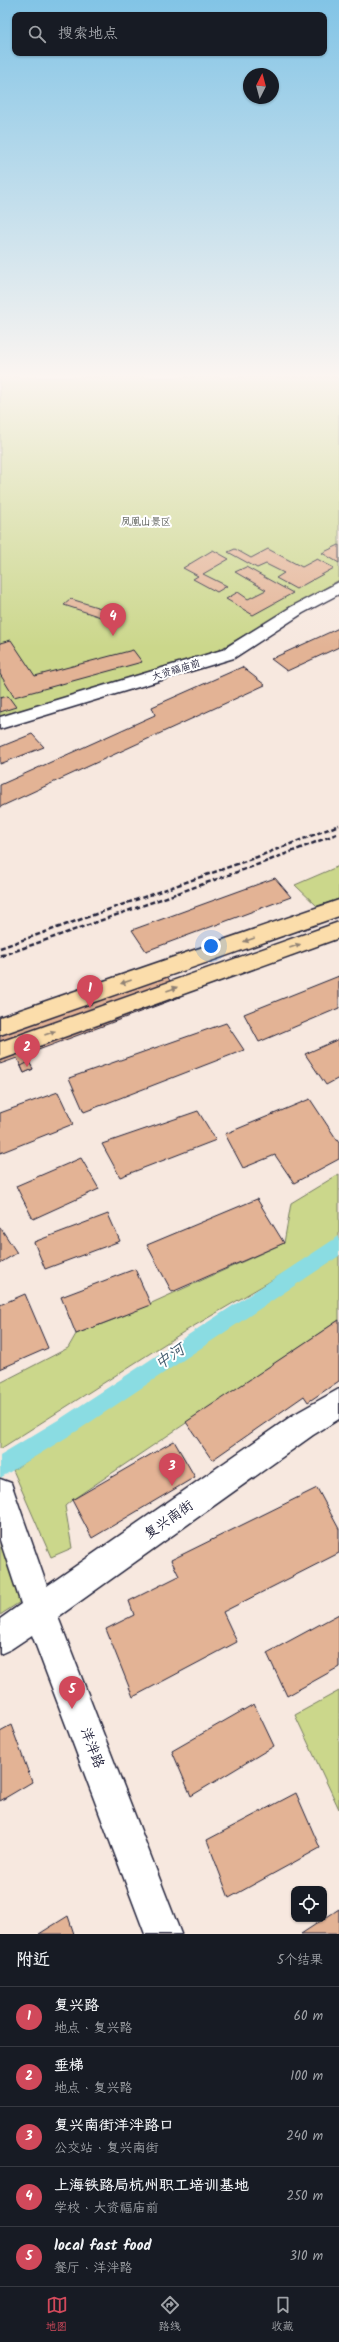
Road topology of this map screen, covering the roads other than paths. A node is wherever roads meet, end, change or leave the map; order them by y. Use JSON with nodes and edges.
{"nodes":[{"id":1,"x":339,"y":587,"type":"edge"},
{"id":2,"x":0,"y":723,"type":"edge"},
{"id":3,"x":339,"y":908,"type":"edge"},
{"id":4,"x":339,"y":930,"type":"edge"},
{"id":5,"x":0,"y":1026,"type":"edge"},
{"id":6,"x":0,"y":1051,"type":"edge"},
{"id":7,"x":339,"y":1403,"type":"edge"},
{"id":8,"x":0,"y":1494,"type":"edge"},
{"id":9,"x":40,"y":1612,"type":"junction"},
{"id":10,"x":0,"y":1638,"type":"edge"},
{"id":11,"x":163,"y":1934,"type":"edge"}],
"edges":[{"from":1,"to":2,"type":"street","name":"大资福庙前"},
{"from":3,"to":5,"type":"main road","one_way":true},
{"from":6,"to":4,"type":"main road","one_way":true},
{"from":7,"to":9,"type":"street","name":"复兴南街"},
{"from":8,"to":9,"type":"street","name":"洋泮路"},
{"from":9,"to":10,"type":"street","name":"复兴南街"},
{"from":9,"to":11,"type":"street","name":"洋泮路"}]}
